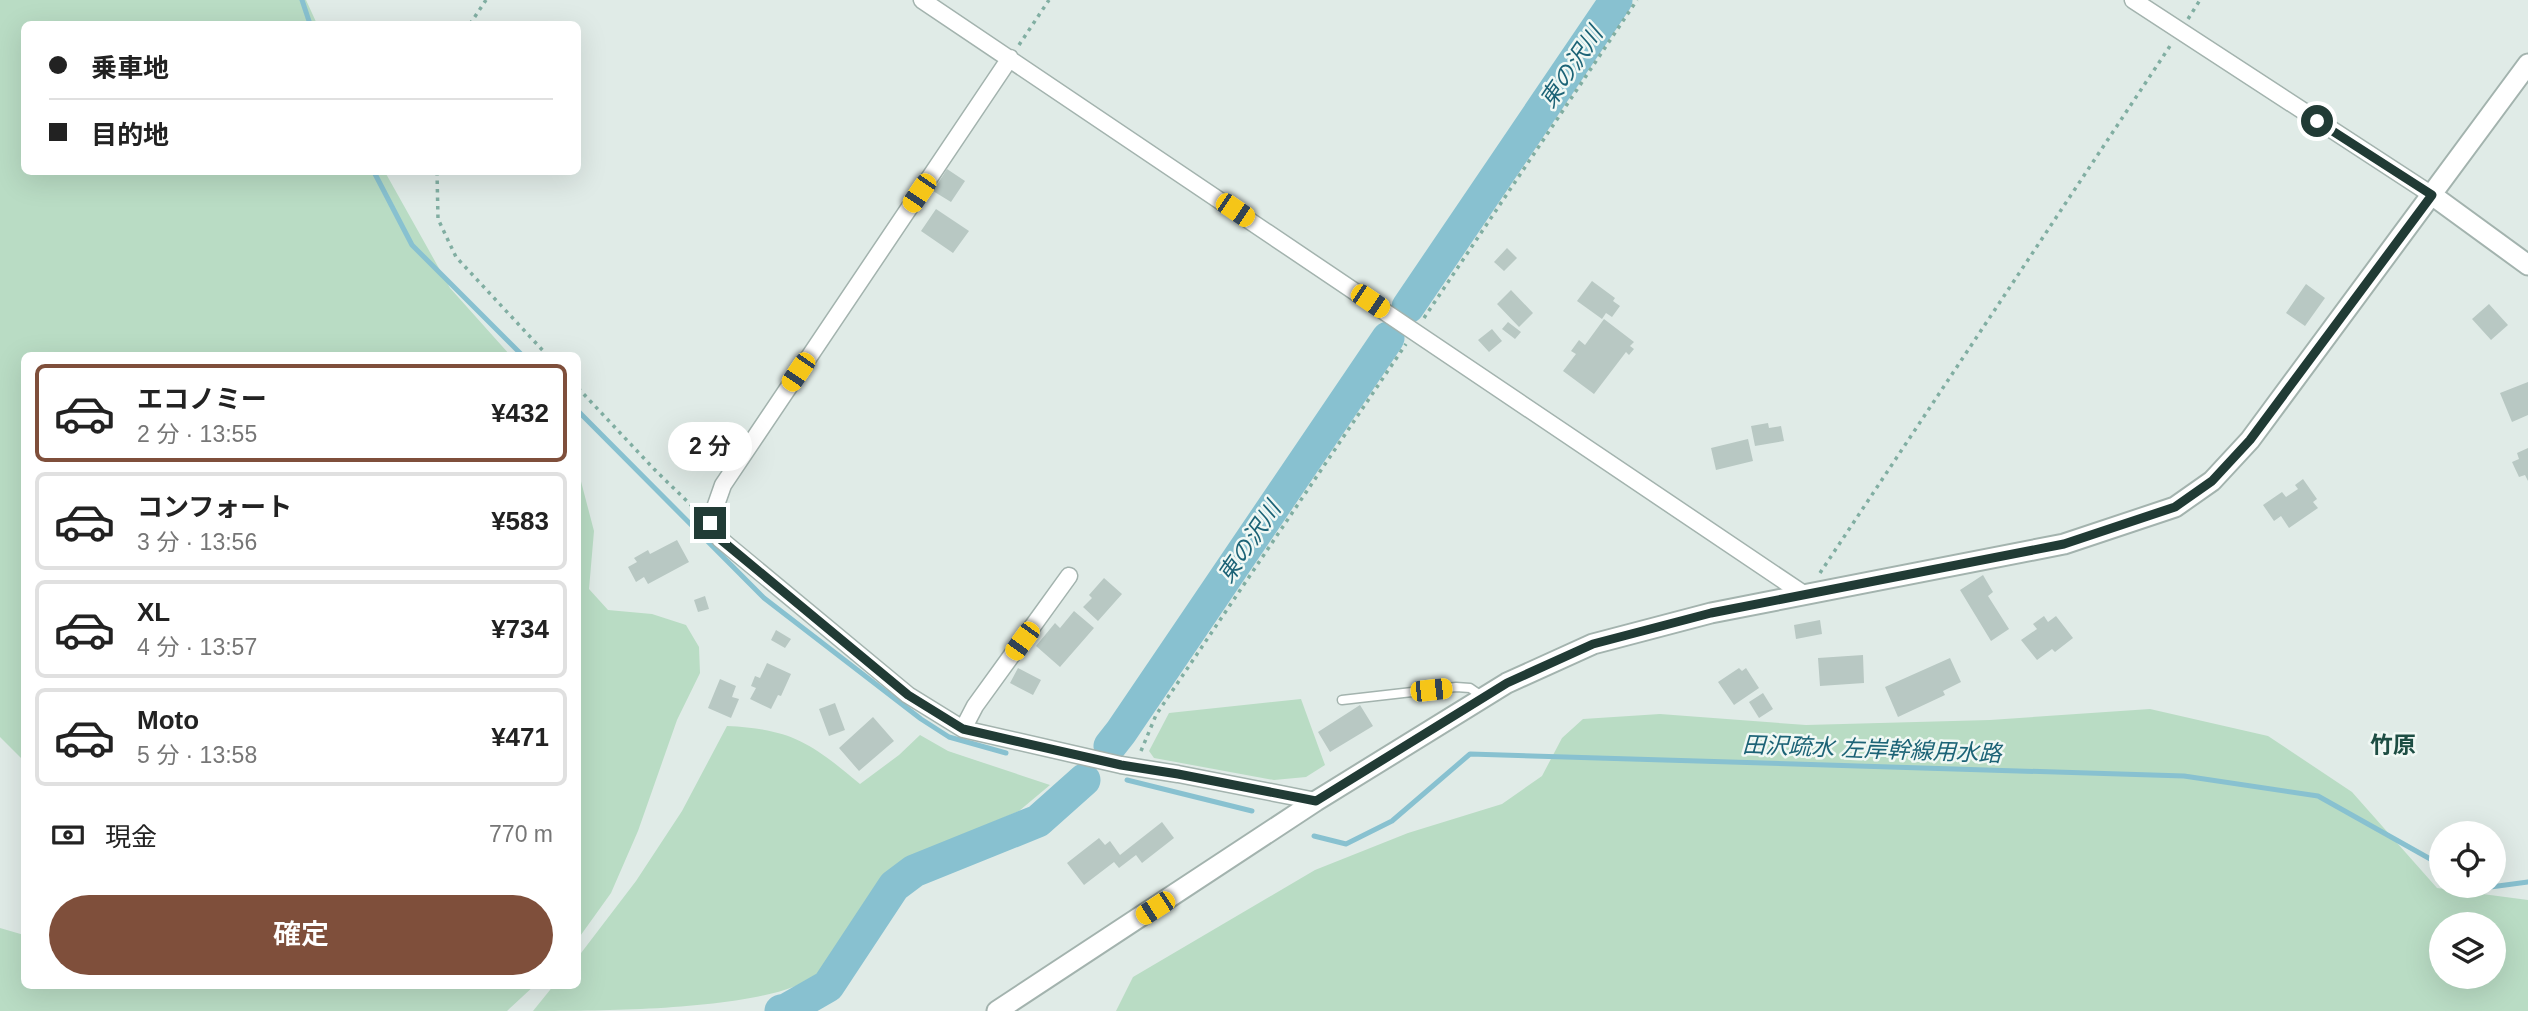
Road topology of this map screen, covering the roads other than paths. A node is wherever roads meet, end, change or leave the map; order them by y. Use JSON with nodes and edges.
{"nodes":[{"id":1,"x":922,"y":0,"type":"edge"},
{"id":2,"x":2133,"y":0,"type":"edge"},
{"id":3,"x":1010,"y":58,"type":"junction"},
{"id":4,"x":2528,"y":64,"type":"edge"},
{"id":5,"x":2432,"y":195,"type":"junction"},
{"id":6,"x":2528,"y":265,"type":"edge"},
{"id":7,"x":1069,"y":576,"type":"dead end"},
{"id":8,"x":1805,"y":595,"type":"junction"},
{"id":9,"x":1483,"y":697,"type":"junction"},
{"id":10,"x":1342,"y":700,"type":"dead end"},
{"id":11,"x":963,"y":729,"type":"junction"},
{"id":12,"x":1316,"y":801,"type":"junction"},
{"id":13,"x":997,"y":1011,"type":"edge"}],
"edges":[{"from":1,"to":3,"type":"street"},
{"from":2,"to":5,"type":"street"},
{"from":3,"to":8,"type":"street"},
{"from":3,"to":11,"type":"street"},
{"from":4,"to":5,"type":"street"},
{"from":5,"to":6,"type":"street"},
{"from":5,"to":8,"type":"street"},
{"from":7,"to":11,"type":"street"},
{"from":8,"to":9,"type":"street"},
{"from":9,"to":10,"type":"lane"},
{"from":9,"to":12,"type":"street"},
{"from":11,"to":12,"type":"street"},
{"from":12,"to":13,"type":"street"}]}
